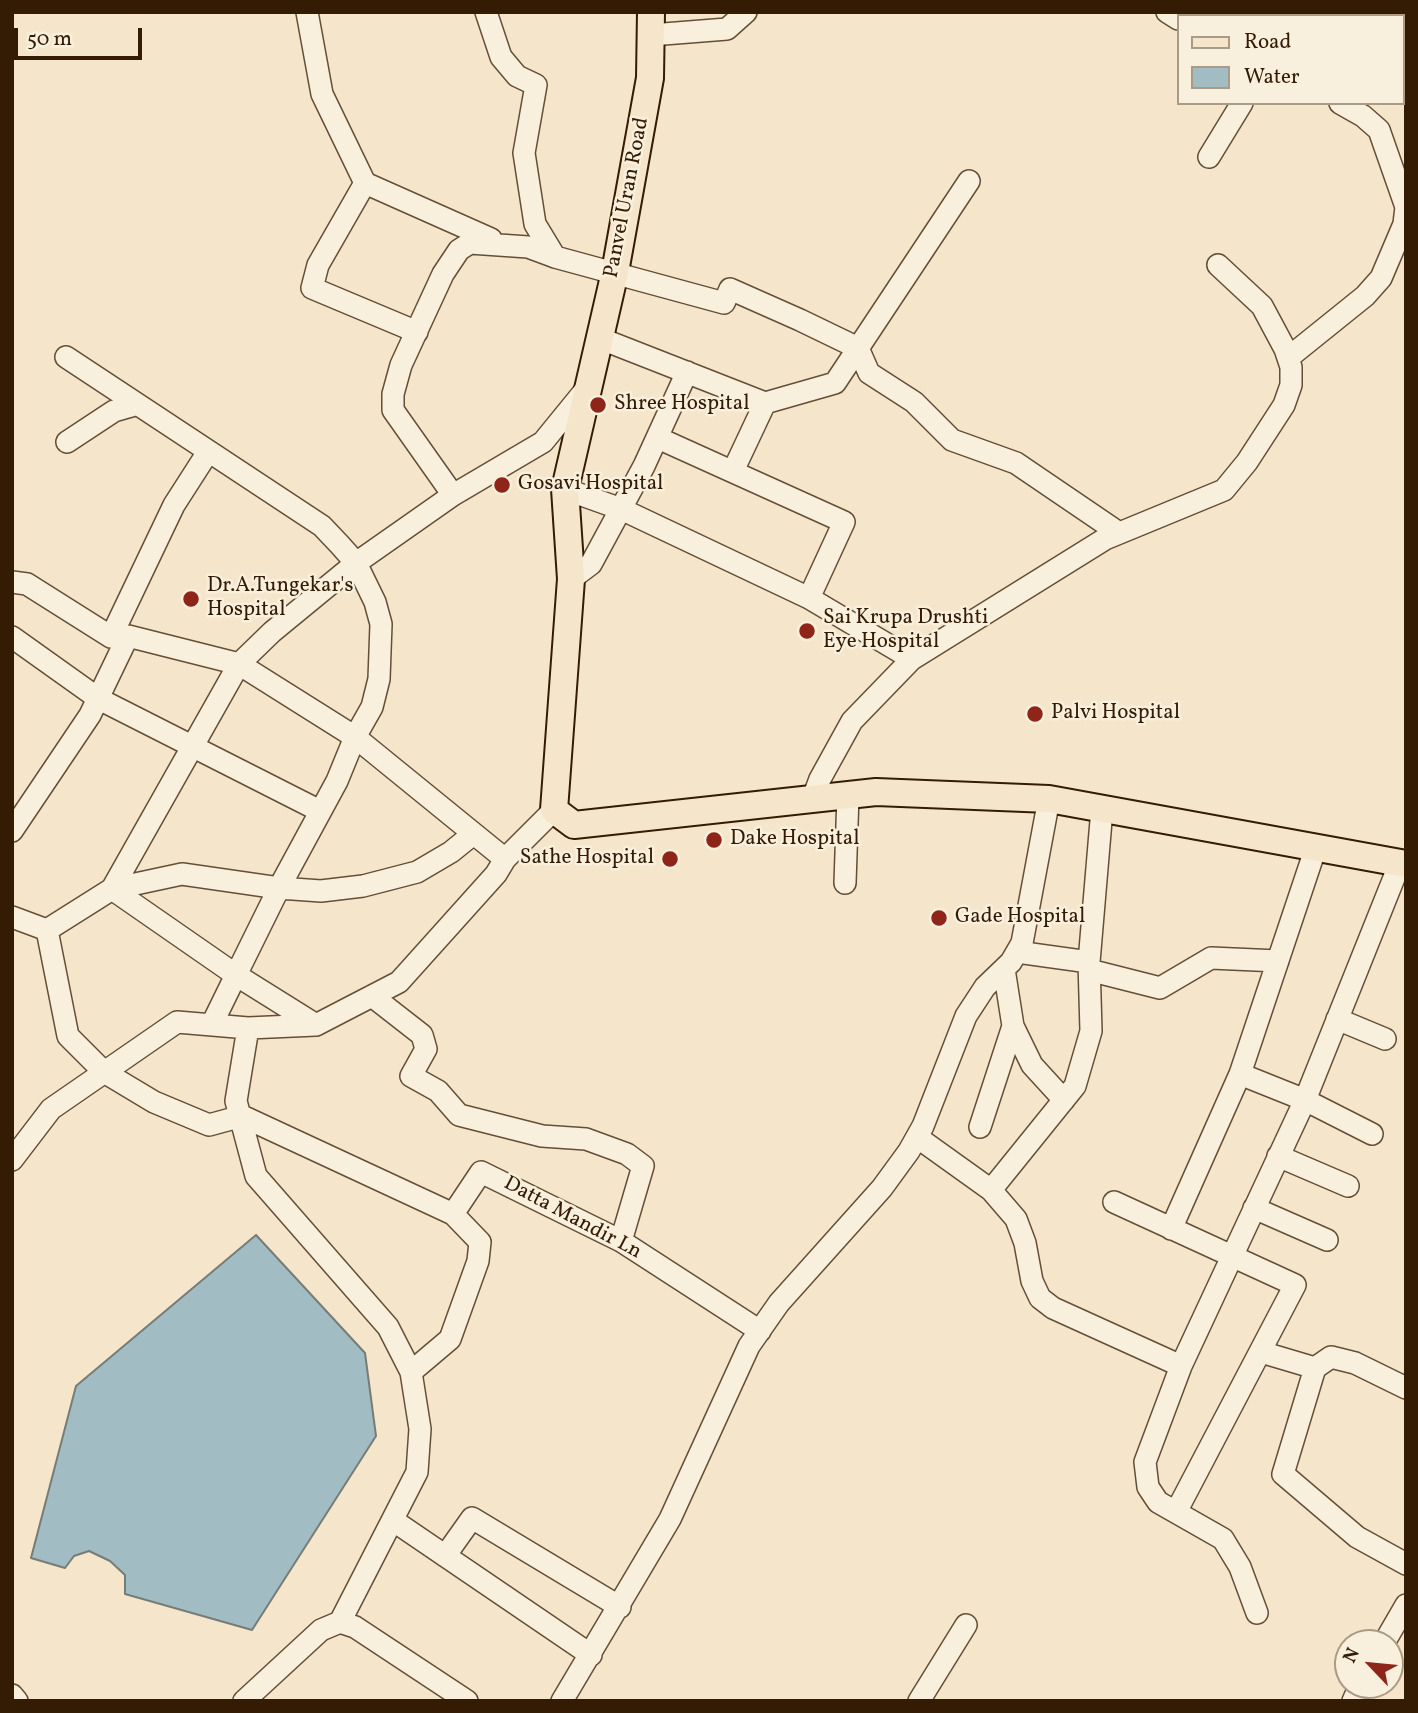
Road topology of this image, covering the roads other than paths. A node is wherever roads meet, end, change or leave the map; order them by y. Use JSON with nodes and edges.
{"nodes":[{"id":1,"x":307,"y":12,"type":"edge"},
{"id":2,"x":486,"y":12,"type":"edge"},
{"id":3,"x":746,"y":12,"type":"edge"},
{"id":4,"x":651,"y":23,"type":"edge"},
{"id":5,"x":1241,"y":105,"type":"edge"},
{"id":6,"x":1344,"y":105,"type":"edge"},
{"id":7,"x":1209,"y":157,"type":"dead end"},
{"id":8,"x":969,"y":180,"type":"dead end"},
{"id":9,"x":365,"y":183,"type":"junction"},
{"id":10,"x":504,"y":245,"type":"junction"},
{"id":11,"x":555,"y":257,"type":"junction"},
{"id":12,"x":1218,"y":265,"type":"dead end"},
{"id":13,"x":615,"y":272,"type":"junction"},
{"id":14,"x":416,"y":332,"type":"junction"},
{"id":15,"x":599,"y":338,"type":"junction"},
{"id":16,"x":858,"y":348,"type":"junction"},
{"id":17,"x":66,"y":357,"type":"dead end"},
{"id":18,"x":1288,"y":358,"type":"junction"},
{"id":19,"x":687,"y":372,"type":"junction"},
{"id":20,"x":592,"y":382,"type":"junction"},
{"id":21,"x":765,"y":403,"type":"junction"},
{"id":22,"x":135,"y":405,"type":"junction"},
{"id":23,"x":658,"y":438,"type":"junction"},
{"id":24,"x":67,"y":442,"type":"dead end"},
{"id":25,"x":208,"y":452,"type":"junction"},
{"id":26,"x":733,"y":471,"type":"junction"},
{"id":27,"x":565,"y":489,"type":"junction"},
{"id":28,"x":453,"y":495,"type":"junction"},
{"id":29,"x":621,"y":509,"type":"junction"},
{"id":30,"x":1119,"y":533,"type":"junction"},
{"id":31,"x":356,"y":563,"type":"junction"},
{"id":32,"x":571,"y":579,"type":"junction"},
{"id":33,"x":12,"y":582,"type":"edge"},
{"id":34,"x":809,"y":598,"type":"junction"},
{"id":35,"x":120,"y":636,"type":"junction"},
{"id":36,"x":12,"y":637,"type":"edge"},
{"id":37,"x":912,"y":659,"type":"junction"},
{"id":38,"x":239,"y":664,"type":"junction"},
{"id":39,"x":99,"y":699,"type":"junction"},
{"id":40,"x":355,"y":737,"type":"junction"},
{"id":41,"x":195,"y":747,"type":"junction"},
{"id":42,"x":848,"y":795,"type":"junction"},
{"id":43,"x":813,"y":799,"type":"junction"},
{"id":44,"x":1049,"y":799,"type":"junction"},
{"id":45,"x":1102,"y":809,"type":"junction"},
{"id":46,"x":554,"y":810,"type":"junction"},
{"id":47,"x":320,"y":811,"type":"junction"},
{"id":48,"x":12,"y":831,"type":"edge"},
{"id":49,"x":472,"y":835,"type":"junction"},
{"id":50,"x":1316,"y":848,"type":"junction"},
{"id":51,"x":505,"y":859,"type":"junction"},
{"id":52,"x":1403,"y":864,"type":"edge"},
{"id":53,"x":845,"y":883,"type":"dead end"},
{"id":54,"x":279,"y":888,"type":"junction"},
{"id":55,"x":111,"y":889,"type":"junction"},
{"id":56,"x":12,"y":917,"type":"edge"},
{"id":57,"x":47,"y":930,"type":"junction"},
{"id":58,"x":1017,"y":952,"type":"junction"},
{"id":59,"x":1278,"y":961,"type":"junction"},
{"id":60,"x":1089,"y":966,"type":"junction"},
{"id":61,"x":1003,"y":969,"type":"junction"},
{"id":62,"x":236,"y":975,"type":"junction"},
{"id":63,"x":372,"y":996,"type":"junction"},
{"id":64,"x":1337,"y":1019,"type":"junction"},
{"id":65,"x":212,"y":1024,"type":"junction"},
{"id":66,"x":316,"y":1026,"type":"junction"},
{"id":67,"x":1013,"y":1026,"type":"junction"},
{"id":68,"x":248,"y":1028,"type":"junction"},
{"id":69,"x":1385,"y":1039,"type":"dead end"},
{"id":70,"x":104,"y":1072,"type":"junction"},
{"id":71,"x":1240,"y":1074,"type":"junction"},
{"id":72,"x":1064,"y":1100,"type":"junction"},
{"id":73,"x":1305,"y":1100,"type":"junction"},
{"id":74,"x":242,"y":1115,"type":"junction"},
{"id":75,"x":979,"y":1127,"type":"dead end"},
{"id":76,"x":1372,"y":1134,"type":"dead end"},
{"id":77,"x":917,"y":1138,"type":"junction"},
{"id":78,"x":1278,"y":1156,"type":"junction"},
{"id":79,"x":12,"y":1160,"type":"edge"},
{"id":80,"x":1348,"y":1186,"type":"dead end"},
{"id":81,"x":991,"y":1190,"type":"junction"},
{"id":82,"x":1114,"y":1202,"type":"dead end"},
{"id":83,"x":1254,"y":1208,"type":"junction"},
{"id":84,"x":453,"y":1214,"type":"junction"},
{"id":85,"x":1171,"y":1229,"type":"junction"},
{"id":86,"x":1327,"y":1240,"type":"dead end"},
{"id":87,"x":621,"y":1241,"type":"junction"},
{"id":88,"x":1232,"y":1255,"type":"junction"},
{"id":89,"x":760,"y":1331,"type":"junction"},
{"id":90,"x":1261,"y":1352,"type":"junction"},
{"id":91,"x":1181,"y":1366,"type":"junction"},
{"id":92,"x":1315,"y":1368,"type":"junction"},
{"id":93,"x":411,"y":1372,"type":"junction"},
{"id":94,"x":1406,"y":1388,"type":"edge"},
{"id":95,"x":1176,"y":1513,"type":"junction"},
{"id":96,"x":394,"y":1521,"type":"junction"},
{"id":97,"x":445,"y":1556,"type":"junction"},
{"id":98,"x":1406,"y":1564,"type":"edge"},
{"id":99,"x":1406,"y":1605,"type":"edge"},
{"id":100,"x":620,"y":1607,"type":"junction"},
{"id":101,"x":1257,"y":1613,"type":"dead end"},
{"id":102,"x":340,"y":1622,"type":"junction"},
{"id":103,"x":966,"y":1625,"type":"dead end"},
{"id":104,"x":1392,"y":1629,"type":"edge"},
{"id":105,"x":591,"y":1655,"type":"junction"},
{"id":106,"x":12,"y":1695,"type":"edge"},
{"id":107,"x":17,"y":1701,"type":"edge"},
{"id":108,"x":244,"y":1701,"type":"edge"},
{"id":109,"x":467,"y":1701,"type":"edge"},
{"id":110,"x":562,"y":1701,"type":"edge"},
{"id":111,"x":919,"y":1701,"type":"edge"}],
"edges":[{"from":1,"to":9,"type":"street"},
{"from":2,"to":11,"type":"street"},
{"from":3,"to":4,"type":"street"},
{"from":4,"to":13,"type":"main road","name":"Panvel Uran Road"},
{"from":5,"to":7,"type":"street"},
{"from":6,"to":18,"type":"street"},
{"from":8,"to":16,"type":"street"},
{"from":9,"to":10,"type":"street"},
{"from":9,"to":14,"type":"street"},
{"from":10,"to":11,"type":"street"},
{"from":10,"to":14,"type":"street"},
{"from":11,"to":13,"type":"street"},
{"from":12,"to":18,"type":"street"},
{"from":13,"to":15,"type":"main road","name":"Panvel Uran Road"},
{"from":13,"to":16,"type":"street"},
{"from":14,"to":28,"type":"street"},
{"from":15,"to":19,"type":"street"},
{"from":15,"to":20,"type":"main road","name":"Panvel Uran Road"},
{"from":16,"to":21,"type":"street"},
{"from":16,"to":30,"type":"street"},
{"from":17,"to":22,"type":"street"},
{"from":18,"to":30,"type":"street"},
{"from":19,"to":21,"type":"street"},
{"from":19,"to":23,"type":"street"},
{"from":20,"to":27,"type":"main road","name":"Panvel Uran Road"},
{"from":20,"to":28,"type":"street"},
{"from":21,"to":26,"type":"street"},
{"from":22,"to":24,"type":"street"},
{"from":22,"to":25,"type":"street"},
{"from":23,"to":26,"type":"street"},
{"from":23,"to":29,"type":"street"},
{"from":25,"to":31,"type":"street"},
{"from":25,"to":35,"type":"street"},
{"from":26,"to":34,"type":"street"},
{"from":27,"to":29,"type":"street"},
{"from":27,"to":32,"type":"main road","name":"Panvel Uran Road"},
{"from":28,"to":31,"type":"street"},
{"from":29,"to":32,"type":"street"},
{"from":29,"to":34,"type":"street"},
{"from":30,"to":37,"type":"street"},
{"from":31,"to":38,"type":"street"},
{"from":31,"to":40,"type":"street"},
{"from":32,"to":46,"type":"main road","name":"Panvel Uran Road"},
{"from":33,"to":35,"type":"street"},
{"from":34,"to":37,"type":"street"},
{"from":35,"to":38,"type":"street"},
{"from":35,"to":39,"type":"street"},
{"from":36,"to":39,"type":"street"},
{"from":37,"to":43,"type":"street"},
{"from":38,"to":40,"type":"street"},
{"from":38,"to":41,"type":"street"},
{"from":39,"to":41,"type":"street"},
{"from":39,"to":48,"type":"street"},
{"from":40,"to":47,"type":"street"},
{"from":40,"to":49,"type":"street"},
{"from":41,"to":47,"type":"street"},
{"from":41,"to":55,"type":"street"},
{"from":42,"to":43,"type":"main road"},
{"from":42,"to":44,"type":"main road"},
{"from":42,"to":53,"type":"street"},
{"from":43,"to":46,"type":"main road"},
{"from":44,"to":45,"type":"main road"},
{"from":44,"to":58,"type":"street"},
{"from":45,"to":50,"type":"main road"},
{"from":45,"to":60,"type":"street"},
{"from":46,"to":51,"type":"street"},
{"from":47,"to":54,"type":"street"},
{"from":49,"to":51,"type":"street"},
{"from":49,"to":54,"type":"street"},
{"from":50,"to":52,"type":"main road"},
{"from":50,"to":59,"type":"street"},
{"from":51,"to":63,"type":"street"},
{"from":52,"to":64,"type":"street"},
{"from":54,"to":55,"type":"street"},
{"from":54,"to":62,"type":"street"},
{"from":55,"to":57,"type":"street"},
{"from":55,"to":62,"type":"street"},
{"from":56,"to":57,"type":"street"},
{"from":57,"to":70,"type":"street"},
{"from":58,"to":60,"type":"street"},
{"from":58,"to":61,"type":"street"},
{"from":59,"to":60,"type":"street"},
{"from":59,"to":71,"type":"street"},
{"from":60,"to":72,"type":"street"},
{"from":61,"to":67,"type":"street"},
{"from":61,"to":77,"type":"street"},
{"from":62,"to":65,"type":"street"},
{"from":62,"to":66,"type":"street"},
{"from":63,"to":66,"type":"street"},
{"from":63,"to":87,"type":"street"},
{"from":64,"to":69,"type":"street"},
{"from":64,"to":73,"type":"street"},
{"from":65,"to":68,"type":"street"},
{"from":65,"to":70,"type":"street"},
{"from":66,"to":68,"type":"street"},
{"from":67,"to":72,"type":"street"},
{"from":67,"to":75,"type":"street"},
{"from":68,"to":74,"type":"street"},
{"from":70,"to":74,"type":"street"},
{"from":70,"to":79,"type":"street"},
{"from":71,"to":73,"type":"street"},
{"from":71,"to":85,"type":"street"},
{"from":72,"to":81,"type":"street"},
{"from":73,"to":76,"type":"street"},
{"from":73,"to":78,"type":"street"},
{"from":74,"to":84,"type":"street"},
{"from":74,"to":93,"type":"street"},
{"from":77,"to":81,"type":"street"},
{"from":77,"to":89,"type":"street"},
{"from":78,"to":80,"type":"street"},
{"from":78,"to":83,"type":"street"},
{"from":81,"to":91,"type":"street"},
{"from":82,"to":85,"type":"street"},
{"from":83,"to":86,"type":"street"},
{"from":83,"to":88,"type":"street"},
{"from":84,"to":87,"type":"street","name":"Datta Mandir Ln"},
{"from":84,"to":93,"type":"street"},
{"from":85,"to":88,"type":"street"},
{"from":87,"to":89,"type":"street","name":"Datta Mandir Ln"},
{"from":88,"to":90,"type":"street"},
{"from":88,"to":91,"type":"street"},
{"from":89,"to":100,"type":"street"},
{"from":90,"to":92,"type":"street"},
{"from":90,"to":95,"type":"street"},
{"from":91,"to":95,"type":"street"},
{"from":92,"to":94,"type":"street"},
{"from":92,"to":98,"type":"street"},
{"from":93,"to":96,"type":"street"},
{"from":95,"to":101,"type":"street"},
{"from":96,"to":97,"type":"street"},
{"from":96,"to":102,"type":"street"},
{"from":97,"to":100,"type":"street"},
{"from":97,"to":105,"type":"street"},
{"from":99,"to":104,"type":"street"},
{"from":100,"to":105,"type":"street"},
{"from":102,"to":108,"type":"street"},
{"from":102,"to":109,"type":"street"},
{"from":103,"to":111,"type":"street"},
{"from":105,"to":110,"type":"street"},
{"from":106,"to":107,"type":"street"}]}
